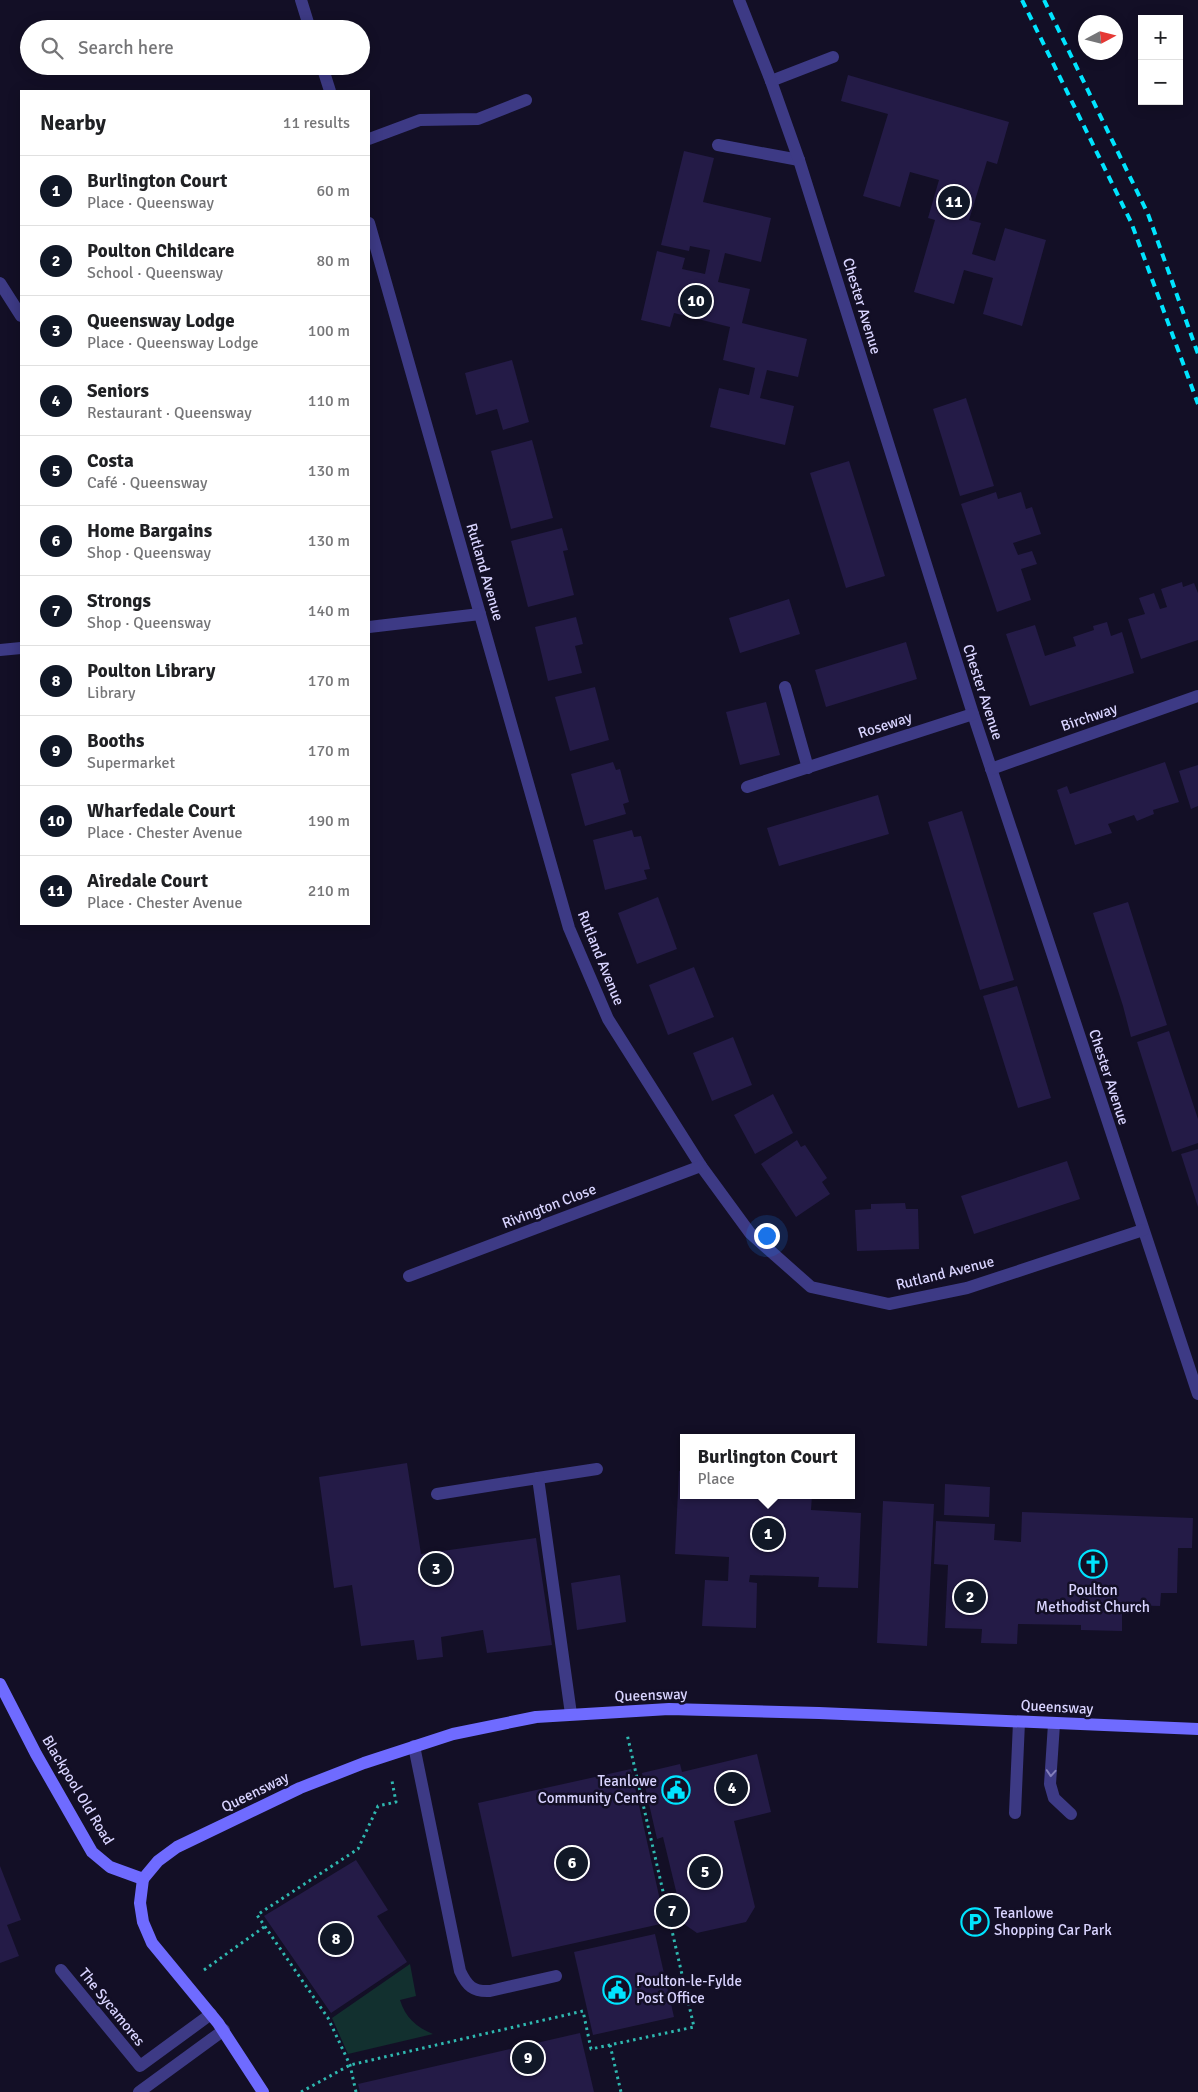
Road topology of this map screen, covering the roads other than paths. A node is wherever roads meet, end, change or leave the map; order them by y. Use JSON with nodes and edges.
{"nodes":[{"id":1,"x":301,"y":0,"type":"edge"},
{"id":2,"x":738,"y":0,"type":"edge"},
{"id":3,"x":307,"y":20,"type":"edge"},
{"id":4,"x":832,"y":57,"type":"dead end"},
{"id":5,"x":325,"y":75,"type":"edge"},
{"id":6,"x":771,"y":81,"type":"junction"},
{"id":7,"x":330,"y":90,"type":"edge"},
{"id":8,"x":526,"y":100,"type":"dead end"},
{"id":9,"x":370,"y":138,"type":"edge"},
{"id":10,"x":718,"y":145,"type":"dead end"},
{"id":11,"x":800,"y":160,"type":"junction"},
{"id":12,"x":370,"y":227,"type":"edge"},
{"id":13,"x":0,"y":283,"type":"edge"},
{"id":14,"x":20,"y":314,"type":"edge"},
{"id":15,"x":480,"y":614,"type":"junction"},
{"id":16,"x":370,"y":628,"type":"edge"},
{"id":17,"x":20,"y":648,"type":"edge"},
{"id":18,"x":0,"y":650,"type":"edge"},
{"id":19,"x":785,"y":687,"type":"dead end"},
{"id":20,"x":1198,"y":696,"type":"edge"},
{"id":21,"x":973,"y":714,"type":"junction"},
{"id":22,"x":808,"y":768,"type":"junction"},
{"id":23,"x":991,"y":768,"type":"junction"},
{"id":24,"x":747,"y":788,"type":"dead end"},
{"id":25,"x":701,"y":1166,"type":"junction"},
{"id":26,"x":1142,"y":1230,"type":"junction"},
{"id":27,"x":409,"y":1276,"type":"dead end"},
{"id":28,"x":1198,"y":1394,"type":"edge"},
{"id":29,"x":597,"y":1469,"type":"dead end"},
{"id":30,"x":538,"y":1478,"type":"junction"},
{"id":31,"x":437,"y":1494,"type":"dead end"},
{"id":32,"x":0,"y":1684,"type":"edge"},
{"id":33,"x":572,"y":1714,"type":"junction"},
{"id":34,"x":1019,"y":1722,"type":"junction"},
{"id":35,"x":1054,"y":1724,"type":"junction"},
{"id":36,"x":1198,"y":1729,"type":"edge"},
{"id":37,"x":414,"y":1746,"type":"junction"},
{"id":38,"x":1015,"y":1813,"type":"dead end"},
{"id":39,"x":1071,"y":1814,"type":"dead end"},
{"id":40,"x":143,"y":1879,"type":"junction"},
{"id":41,"x":60,"y":1970,"type":"dead end"},
{"id":42,"x":556,"y":1976,"type":"dead end"},
{"id":43,"x":211,"y":2014,"type":"junction"},
{"id":44,"x":224,"y":2030,"type":"junction"},
{"id":45,"x":139,"y":2092,"type":"edge"},
{"id":46,"x":263,"y":2092,"type":"edge"}],
"edges":[{"from":1,"to":3,"type":"street"},
{"from":2,"to":6,"type":"street","name":"Chester Avenue"},
{"from":4,"to":6,"type":"street"},
{"from":5,"to":7,"type":"street"},
{"from":6,"to":11,"type":"street","name":"Chester Avenue"},
{"from":8,"to":9,"type":"street"},
{"from":10,"to":11,"type":"street"},
{"from":11,"to":21,"type":"street","name":"Chester Avenue"},
{"from":12,"to":15,"type":"street","name":"Rutland Avenue"},
{"from":13,"to":14,"type":"street"},
{"from":15,"to":16,"type":"street"},
{"from":15,"to":25,"type":"street","name":"Rutland Avenue"},
{"from":17,"to":18,"type":"street"},
{"from":19,"to":22,"type":"street"},
{"from":20,"to":23,"type":"street","name":"Birchway"},
{"from":21,"to":22,"type":"street","name":"Roseway"},
{"from":21,"to":23,"type":"street","name":"Chester Avenue"},
{"from":22,"to":24,"type":"street","name":"Roseway"},
{"from":23,"to":26,"type":"street","name":"Chester Avenue"},
{"from":25,"to":26,"type":"street","name":"Rutland Avenue"},
{"from":25,"to":27,"type":"street","name":"Rivington Close"},
{"from":26,"to":28,"type":"street","name":"Chester Avenue"},
{"from":29,"to":30,"type":"street"},
{"from":30,"to":31,"type":"street"},
{"from":30,"to":33,"type":"street"},
{"from":32,"to":40,"type":"main road","name":"Blackpool Old Road"},
{"from":33,"to":34,"type":"main road","name":"Queensway"},
{"from":33,"to":37,"type":"main road","name":"Queensway"},
{"from":34,"to":35,"type":"main road","name":"Queensway"},
{"from":34,"to":38,"type":"street"},
{"from":35,"to":36,"type":"main road","name":"Queensway"},
{"from":35,"to":39,"type":"street","one_way":true},
{"from":37,"to":40,"type":"main road","name":"Queensway"},
{"from":37,"to":42,"type":"street"},
{"from":40,"to":43,"type":"main road"},
{"from":41,"to":43,"type":"street","name":"The Sycamores"},
{"from":43,"to":44,"type":"main road"},
{"from":44,"to":45,"type":"street"},
{"from":44,"to":46,"type":"main road"}]}
